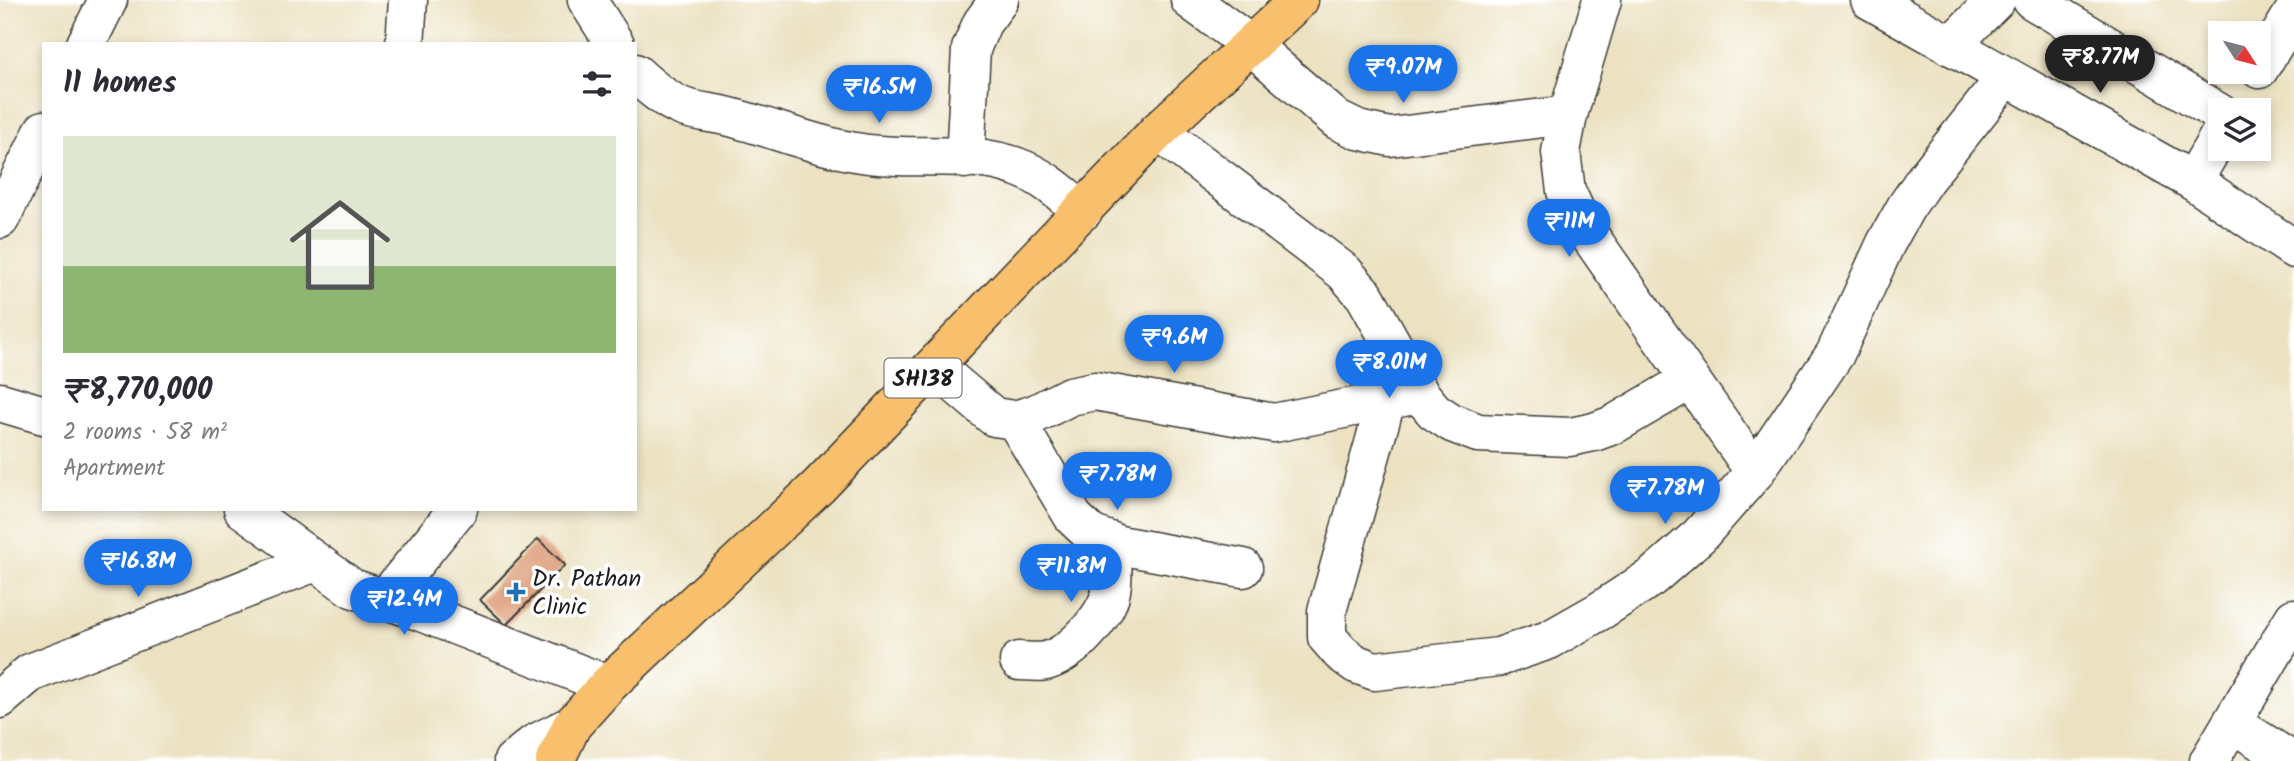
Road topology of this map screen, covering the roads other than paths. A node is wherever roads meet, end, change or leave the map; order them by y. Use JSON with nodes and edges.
{"nodes":[{"id":1,"x":108,"y":0,"type":"edge"},
{"id":2,"x":408,"y":0,"type":"edge"},
{"id":3,"x":587,"y":0,"type":"edge"},
{"id":4,"x":999,"y":0,"type":"edge"},
{"id":5,"x":1190,"y":0,"type":"edge"},
{"id":6,"x":1299,"y":0,"type":"edge"},
{"id":7,"x":1602,"y":0,"type":"edge"},
{"id":8,"x":1870,"y":0,"type":"edge"},
{"id":9,"x":1996,"y":0,"type":"edge"},
{"id":10,"x":2032,"y":0,"type":"edge"},
{"id":11,"x":2294,"y":12,"type":"edge"},
{"id":12,"x":87,"y":42,"type":"edge"},
{"id":13,"x":405,"y":42,"type":"edge"},
{"id":14,"x":614,"y":42,"type":"edge"},
{"id":15,"x":1251,"y":45,"type":"junction"},
{"id":16,"x":1950,"y":46,"type":"junction"},
{"id":17,"x":2272,"y":49,"type":"edge"},
{"id":18,"x":637,"y":75,"type":"edge"},
{"id":19,"x":2006,"y":77,"type":"junction"},
{"id":20,"x":2208,"y":106,"type":"edge"},
{"id":21,"x":1568,"y":115,"type":"junction"},
{"id":22,"x":1158,"y":131,"type":"junction"},
{"id":23,"x":42,"y":134,"type":"edge"},
{"id":24,"x":2208,"y":155,"type":"edge"},
{"id":25,"x":965,"y":159,"type":"junction"},
{"id":26,"x":2193,"y":181,"type":"junction"},
{"id":27,"x":1083,"y":211,"type":"junction"},
{"id":28,"x":0,"y":219,"type":"edge"},
{"id":29,"x":2294,"y":248,"type":"edge"},
{"id":30,"x":934,"y":366,"type":"junction"},
{"id":31,"x":1690,"y":380,"type":"junction"},
{"id":32,"x":1403,"y":398,"type":"junction"},
{"id":33,"x":0,"y":402,"type":"edge"},
{"id":34,"x":42,"y":414,"type":"edge"},
{"id":35,"x":1016,"y":420,"type":"junction"},
{"id":36,"x":1755,"y":472,"type":"junction"},
{"id":37,"x":246,"y":511,"type":"edge"},
{"id":38,"x":456,"y":511,"type":"edge"},
{"id":39,"x":1110,"y":541,"type":"junction"},
{"id":40,"x":315,"y":562,"type":"junction"},
{"id":41,"x":1243,"y":568,"type":"dead end"},
{"id":42,"x":384,"y":599,"type":"junction"},
{"id":43,"x":2291,"y":630,"type":"edge"},
{"id":44,"x":1019,"y":661,"type":"dead end"},
{"id":45,"x":608,"y":685,"type":"junction"},
{"id":46,"x":0,"y":699,"type":"edge"},
{"id":47,"x":2232,"y":723,"type":"junction"},
{"id":48,"x":572,"y":725,"type":"junction"},
{"id":49,"x":513,"y":761,"type":"edge"},
{"id":50,"x":555,"y":761,"type":"edge"},
{"id":51,"x":2209,"y":761,"type":"edge"},
{"id":52,"x":2292,"y":761,"type":"edge"}],
"edges":[{"from":1,"to":12,"type":"street"},
{"from":2,"to":13,"type":"street"},
{"from":3,"to":14,"type":"street"},
{"from":4,"to":25,"type":"street"},
{"from":5,"to":15,"type":"street"},
{"from":6,"to":15,"type":"main road","number":"SH138"},
{"from":7,"to":21,"type":"street"},
{"from":8,"to":16,"type":"street"},
{"from":9,"to":16,"type":"street"},
{"from":10,"to":20,"type":"street"},
{"from":11,"to":17,"type":"street"},
{"from":15,"to":21,"type":"street"},
{"from":15,"to":22,"type":"main road","number":"SH138"},
{"from":16,"to":19,"type":"street"},
{"from":18,"to":25,"type":"street"},
{"from":19,"to":26,"type":"street"},
{"from":19,"to":36,"type":"street"},
{"from":21,"to":31,"type":"street"},
{"from":22,"to":27,"type":"main road","number":"SH138"},
{"from":22,"to":32,"type":"street"},
{"from":23,"to":28,"type":"street"},
{"from":24,"to":26,"type":"street"},
{"from":25,"to":27,"type":"street"},
{"from":26,"to":29,"type":"street"},
{"from":27,"to":30,"type":"main road","number":"SH138"},
{"from":30,"to":35,"type":"street"},
{"from":30,"to":45,"type":"main road","number":"SH138"},
{"from":31,"to":32,"type":"street"},
{"from":31,"to":36,"type":"street"},
{"from":32,"to":35,"type":"street"},
{"from":32,"to":36,"type":"street"},
{"from":33,"to":34,"type":"street"},
{"from":35,"to":39,"type":"street"},
{"from":37,"to":40,"type":"street"},
{"from":38,"to":42,"type":"street"},
{"from":39,"to":41,"type":"street"},
{"from":39,"to":44,"type":"street"},
{"from":40,"to":42,"type":"street"},
{"from":40,"to":46,"type":"street"},
{"from":42,"to":45,"type":"street"},
{"from":43,"to":47,"type":"street"},
{"from":45,"to":48,"type":"main road","number":"SH138"},
{"from":47,"to":51,"type":"street"},
{"from":47,"to":52,"type":"street"},
{"from":48,"to":49,"type":"street"},
{"from":48,"to":50,"type":"main road","number":"SH138"}]}
